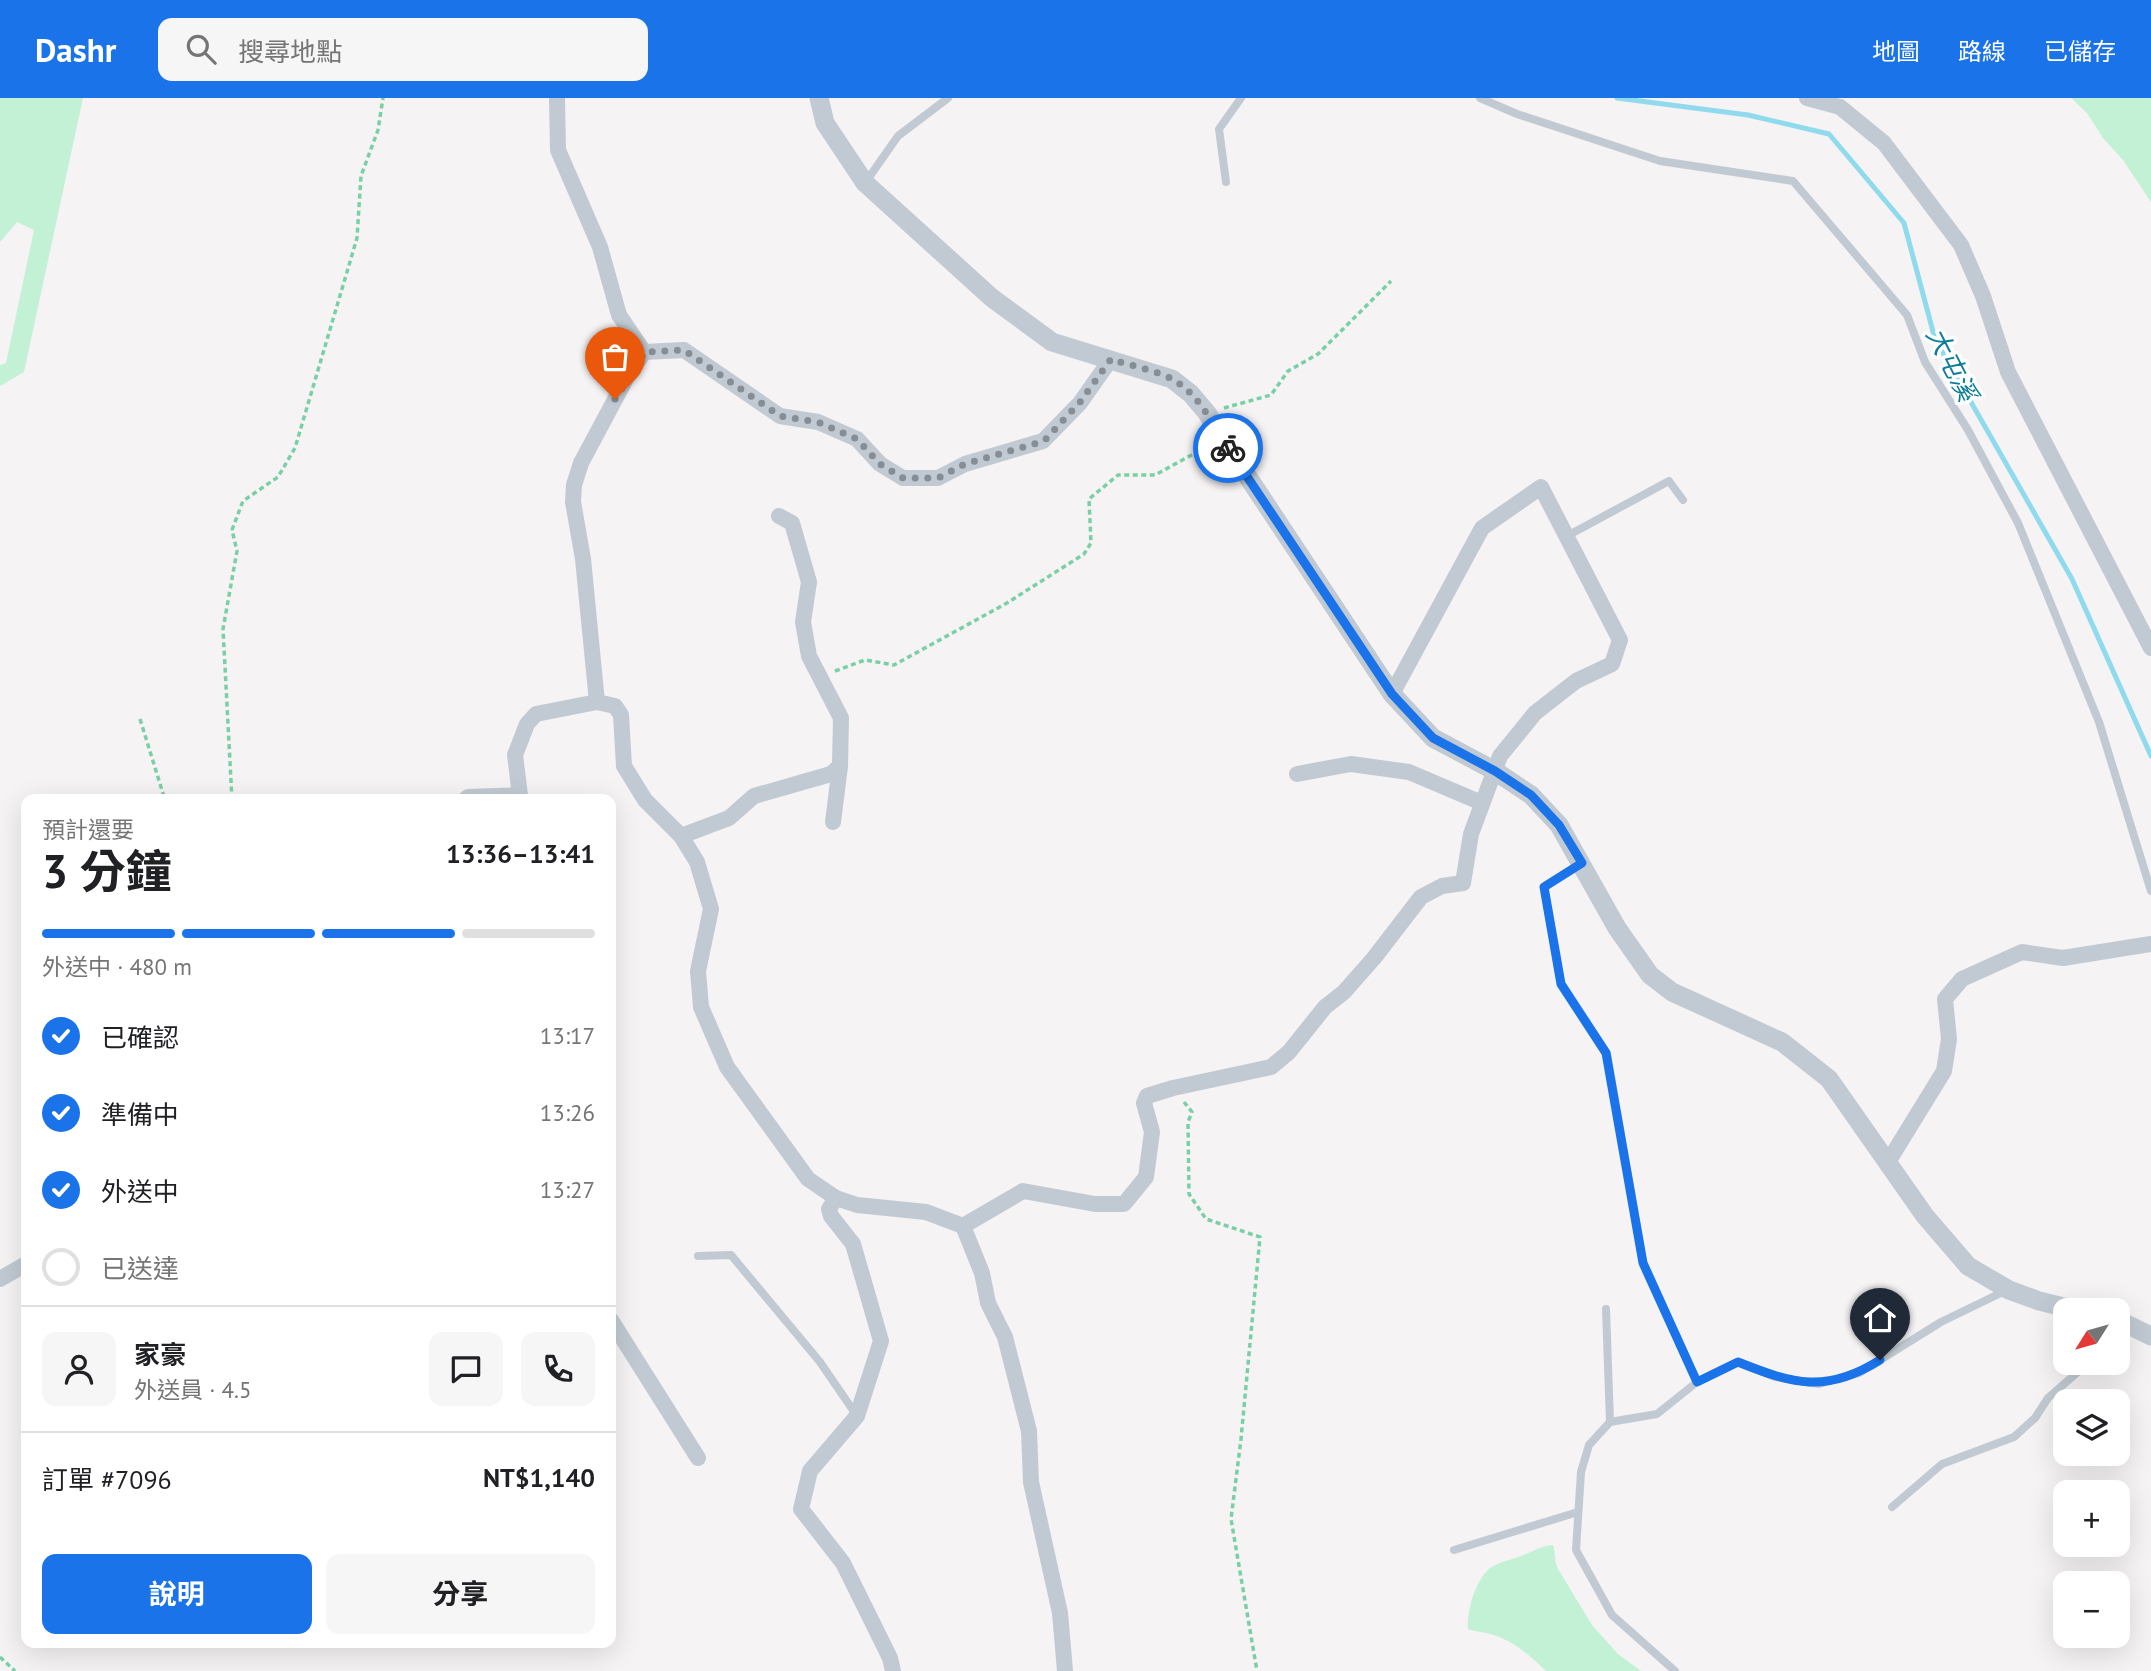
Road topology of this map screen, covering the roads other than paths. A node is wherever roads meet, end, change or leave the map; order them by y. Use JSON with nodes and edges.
{"nodes":[{"id":1,"x":557,"y":98,"type":"edge"},
{"id":2,"x":819,"y":98,"type":"edge"},
{"id":3,"x":948,"y":98,"type":"edge"},
{"id":4,"x":1241,"y":98,"type":"edge"},
{"id":5,"x":1480,"y":98,"type":"edge"},
{"id":6,"x":1807,"y":98,"type":"edge"},
{"id":7,"x":1226,"y":182,"type":"dead end"},
{"id":8,"x":866,"y":183,"type":"junction"},
{"id":9,"x":645,"y":352,"type":"junction"},
{"id":10,"x":1111,"y":359,"type":"junction"},
{"id":11,"x":1684,"y":500,"type":"dead end"},
{"id":12,"x":779,"y":516,"type":"dead end"},
{"id":13,"x":1567,"y":536,"type":"junction"},
{"id":14,"x":2151,"y":648,"type":"edge"},
{"id":15,"x":1392,"y":694,"type":"junction"},
{"id":16,"x":597,"y":702,"type":"junction"},
{"id":17,"x":840,"y":766,"type":"junction"},
{"id":18,"x":1495,"y":771,"type":"junction"},
{"id":19,"x":1297,"y":774,"type":"dead end"},
{"id":20,"x":520,"y":794,"type":"edge"},
{"id":21,"x":1482,"y":803,"type":"junction"},
{"id":22,"x":833,"y":822,"type":"dead end"},
{"id":23,"x":681,"y":836,"type":"junction"},
{"id":24,"x":1582,"y":863,"type":"junction"},
{"id":25,"x":2151,"y":891,"type":"edge"},
{"id":26,"x":2151,"y":944,"type":"edge"},
{"id":27,"x":1888,"y":1162,"type":"junction"},
{"id":28,"x":836,"y":1198,"type":"junction"},
{"id":29,"x":963,"y":1226,"type":"junction"},
{"id":30,"x":698,"y":1256,"type":"dead end"},
{"id":31,"x":21,"y":1267,"type":"edge"},
{"id":32,"x":0,"y":1279,"type":"edge"},
{"id":33,"x":2009,"y":1290,"type":"junction"},
{"id":34,"x":2053,"y":1304,"type":"edge"},
{"id":35,"x":1606,"y":1309,"type":"dead end"},
{"id":36,"x":2130,"y":1326,"type":"edge"},
{"id":37,"x":616,"y":1328,"type":"edge"},
{"id":38,"x":2151,"y":1336,"type":"edge"},
{"id":39,"x":2073,"y":1376,"type":"edge"},
{"id":40,"x":1697,"y":1382,"type":"junction"},
{"id":41,"x":857,"y":1416,"type":"junction"},
{"id":42,"x":1610,"y":1422,"type":"junction"},
{"id":43,"x":698,"y":1458,"type":"dead end"},
{"id":44,"x":1892,"y":1507,"type":"dead end"},
{"id":45,"x":1578,"y":1512,"type":"junction"},
{"id":46,"x":1454,"y":1550,"type":"dead end"},
{"id":47,"x":893,"y":1671,"type":"edge"},
{"id":48,"x":1065,"y":1671,"type":"edge"},
{"id":49,"x":1675,"y":1671,"type":"edge"}],
"edges":[{"from":1,"to":9,"type":"street"},
{"from":2,"to":8,"type":"street"},
{"from":3,"to":8,"type":"lane"},
{"from":4,"to":7,"type":"lane"},
{"from":5,"to":25,"type":"lane"},
{"from":6,"to":14,"type":"street"},
{"from":8,"to":10,"type":"street"},
{"from":9,"to":10,"type":"street"},
{"from":9,"to":16,"type":"street"},
{"from":10,"to":15,"type":"street"},
{"from":11,"to":13,"type":"lane"},
{"from":12,"to":17,"type":"street"},
{"from":13,"to":15,"type":"street"},
{"from":13,"to":18,"type":"street"},
{"from":15,"to":18,"type":"street"},
{"from":16,"to":20,"type":"street"},
{"from":16,"to":23,"type":"street"},
{"from":17,"to":22,"type":"street"},
{"from":17,"to":23,"type":"street"},
{"from":18,"to":21,"type":"street"},
{"from":18,"to":24,"type":"street"},
{"from":19,"to":21,"type":"street"},
{"from":21,"to":29,"type":"street"},
{"from":23,"to":28,"type":"street"},
{"from":24,"to":27,"type":"street"},
{"from":24,"to":40,"type":"lane"},
{"from":26,"to":27,"type":"street"},
{"from":27,"to":33,"type":"street"},
{"from":28,"to":29,"type":"street"},
{"from":28,"to":41,"type":"street"},
{"from":29,"to":48,"type":"street"},
{"from":30,"to":41,"type":"lane"},
{"from":31,"to":32,"type":"street"},
{"from":33,"to":34,"type":"street"},
{"from":33,"to":40,"type":"lane"},
{"from":35,"to":42,"type":"lane"},
{"from":36,"to":38,"type":"street"},
{"from":37,"to":43,"type":"street"},
{"from":39,"to":44,"type":"lane"},
{"from":40,"to":42,"type":"lane"},
{"from":41,"to":47,"type":"street"},
{"from":42,"to":45,"type":"lane"},
{"from":45,"to":46,"type":"lane"},
{"from":45,"to":49,"type":"lane"}]}
